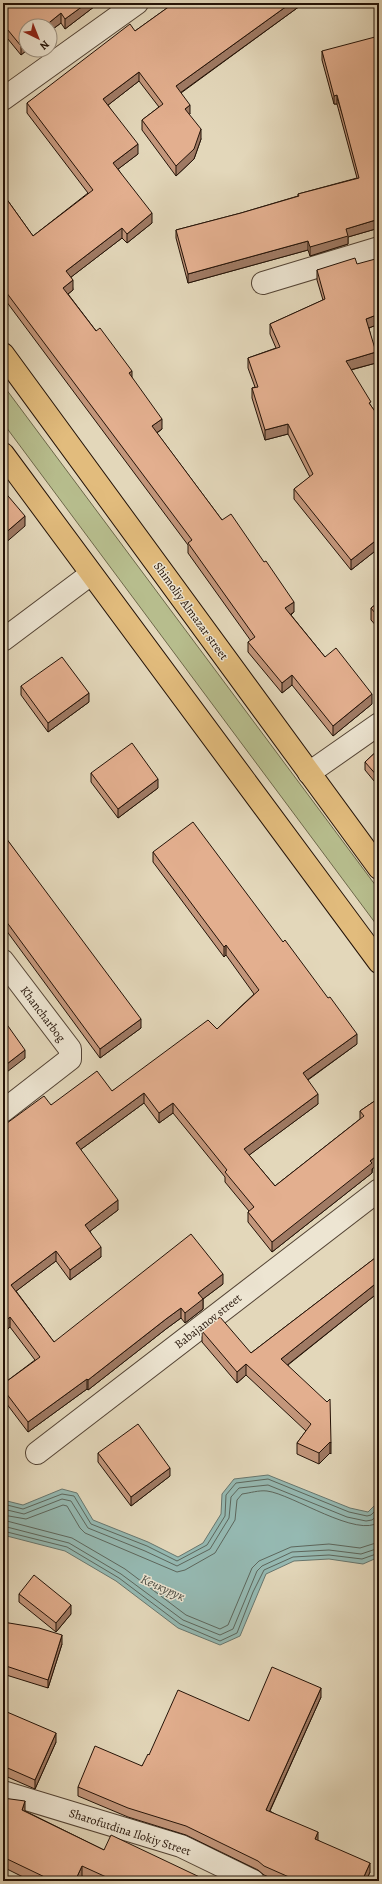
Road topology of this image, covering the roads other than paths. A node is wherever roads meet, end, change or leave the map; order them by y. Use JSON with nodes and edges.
{"nodes":[{"id":1,"x":137,"y":3,"type":"edge"},
{"id":2,"x":3,"y":99,"type":"edge"},
{"id":3,"x":379,"y":248,"type":"edge"},
{"id":4,"x":263,"y":283,"type":"dead end"},
{"id":5,"x":3,"y":354,"type":"edge"},
{"id":6,"x":3,"y":454,"type":"edge"},
{"id":7,"x":91,"y":574,"type":"junction"},
{"id":8,"x":3,"y":640,"type":"edge"},
{"id":9,"x":379,"y":724,"type":"edge"},
{"id":10,"x":309,"y":773,"type":"junction"},
{"id":11,"x":379,"y":868,"type":"edge"},
{"id":12,"x":3,"y":962,"type":"edge"},
{"id":13,"x":379,"y":962,"type":"edge"},
{"id":14,"x":3,"y":1111,"type":"edge"},
{"id":15,"x":379,"y":1190,"type":"edge"},
{"id":16,"x":37,"y":1453,"type":"dead end"},
{"id":17,"x":3,"y":1792,"type":"edge"},
{"id":18,"x":253,"y":1881,"type":"edge"}],
"edges":[{"from":1,"to":2,"type":"street"},
{"from":3,"to":4,"type":"street"},
{"from":5,"to":10,"type":"main road","name":"Shimoliy Almazar street"},
{"from":6,"to":7,"type":"main road"},
{"from":7,"to":8,"type":"street"},
{"from":7,"to":13,"type":"main road"},
{"from":9,"to":10,"type":"street"},
{"from":10,"to":11,"type":"main road","name":"Shimoliy Almazar street"},
{"from":12,"to":14,"type":"street","name":"Khancharbog"},
{"from":15,"to":16,"type":"street","name":"Babajanov street"},
{"from":17,"to":18,"type":"street","name":"Sharofutdina Ilokiy Street"}]}
